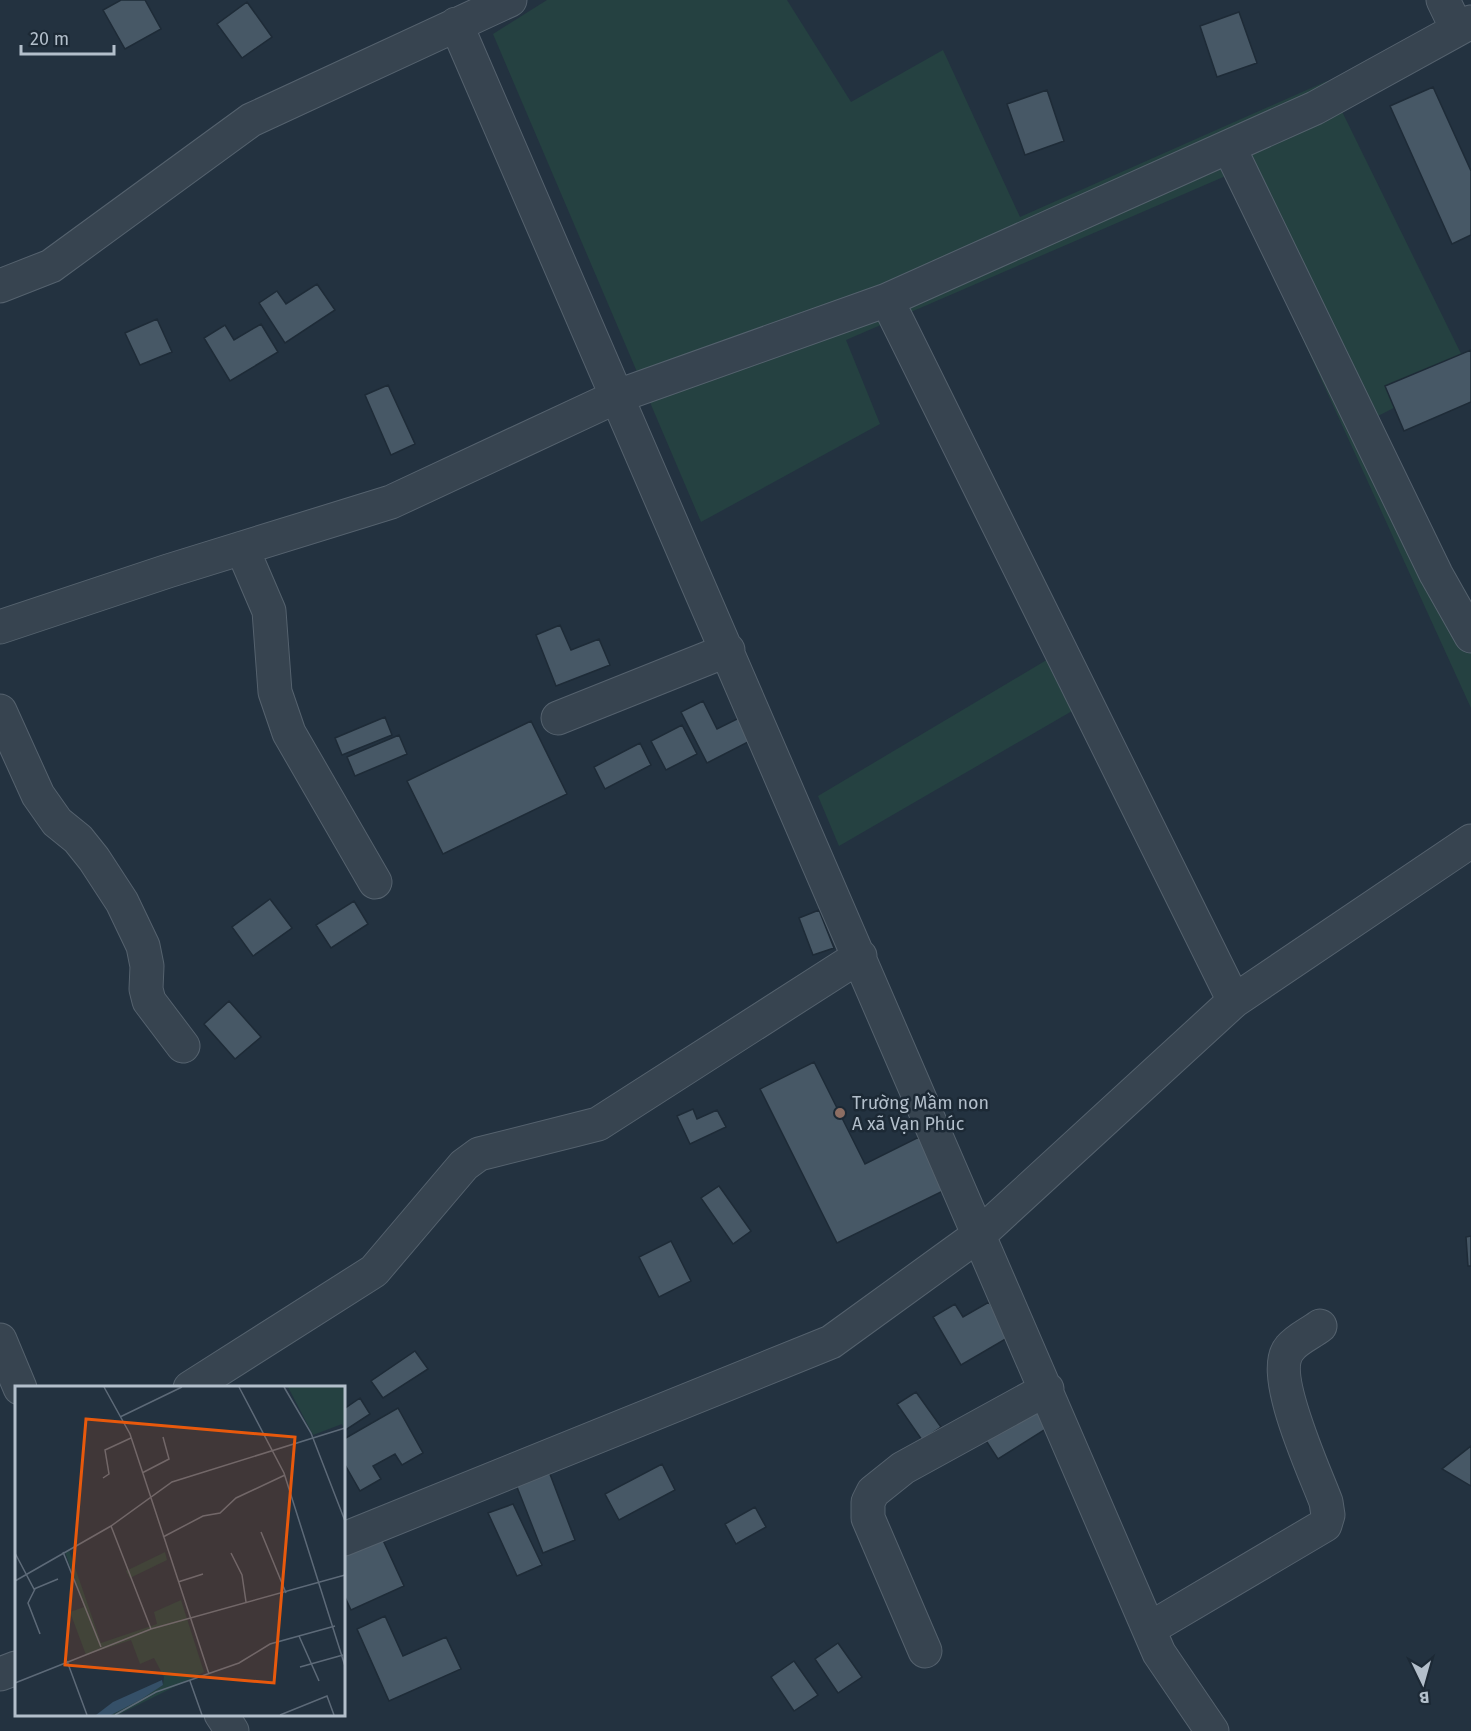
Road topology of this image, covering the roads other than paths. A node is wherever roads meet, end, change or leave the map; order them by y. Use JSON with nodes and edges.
{"nodes":[{"id":1,"x":510,"y":0,"type":"edge"},
{"id":2,"x":1443,"y":0,"type":"edge"},
{"id":3,"x":456,"y":24,"type":"junction"},
{"id":4,"x":1464,"y":26,"type":"edge"},
{"id":5,"x":1229,"y":147,"type":"junction"},
{"id":6,"x":0,"y":286,"type":"edge"},
{"id":7,"x":888,"y":300,"type":"junction"},
{"id":8,"x":618,"y":396,"type":"junction"},
{"id":9,"x":242,"y":548,"type":"junction"},
{"id":10,"x":0,"y":627,"type":"edge"},
{"id":11,"x":1471,"y":636,"type":"edge"},
{"id":12,"x":728,"y":650,"type":"junction"},
{"id":13,"x":0,"y":711,"type":"edge"},
{"id":14,"x":558,"y":718,"type":"dead end"},
{"id":15,"x":1471,"y":841,"type":"edge"},
{"id":16,"x":375,"y":882,"type":"dead end"},
{"id":17,"x":860,"y":956,"type":"junction"},
{"id":18,"x":1234,"y":1001,"type":"junction"},
{"id":19,"x":183,"y":1046,"type":"dead end"},
{"id":20,"x":980,"y":1234,"type":"junction"},
{"id":21,"x":1320,"y":1326,"type":"dead end"},
{"id":22,"x":0,"y":1340,"type":"edge"},
{"id":23,"x":19,"y":1386,"type":"edge"},
{"id":24,"x":193,"y":1386,"type":"edge"},
{"id":25,"x":1047,"y":1389,"type":"junction"},
{"id":26,"x":345,"y":1539,"type":"edge"},
{"id":27,"x":1149,"y":1629,"type":"junction"},
{"id":28,"x":925,"y":1651,"type":"dead end"},
{"id":29,"x":15,"y":1668,"type":"edge"},
{"id":30,"x":0,"y":1674,"type":"edge"},
{"id":31,"x":222,"y":1716,"type":"edge"},
{"id":32,"x":232,"y":1731,"type":"edge"},
{"id":33,"x":1212,"y":1731,"type":"edge"}],
"edges":[{"from":1,"to":3,"type":"street"},
{"from":2,"to":4,"type":"street"},
{"from":3,"to":6,"type":"street"},
{"from":3,"to":8,"type":"street"},
{"from":4,"to":5,"type":"street"},
{"from":5,"to":7,"type":"street"},
{"from":5,"to":11,"type":"street"},
{"from":7,"to":8,"type":"street"},
{"from":7,"to":18,"type":"street"},
{"from":8,"to":9,"type":"street"},
{"from":8,"to":12,"type":"street"},
{"from":9,"to":10,"type":"street"},
{"from":9,"to":16,"type":"street"},
{"from":12,"to":14,"type":"street"},
{"from":12,"to":17,"type":"street"},
{"from":13,"to":19,"type":"street"},
{"from":15,"to":18,"type":"street"},
{"from":17,"to":20,"type":"street"},
{"from":17,"to":24,"type":"street"},
{"from":18,"to":20,"type":"street"},
{"from":20,"to":25,"type":"street"},
{"from":20,"to":26,"type":"street"},
{"from":21,"to":27,"type":"street"},
{"from":22,"to":23,"type":"street"},
{"from":25,"to":27,"type":"street"},
{"from":25,"to":28,"type":"street"},
{"from":27,"to":33,"type":"street"},
{"from":29,"to":30,"type":"street"},
{"from":31,"to":32,"type":"street"}]}
